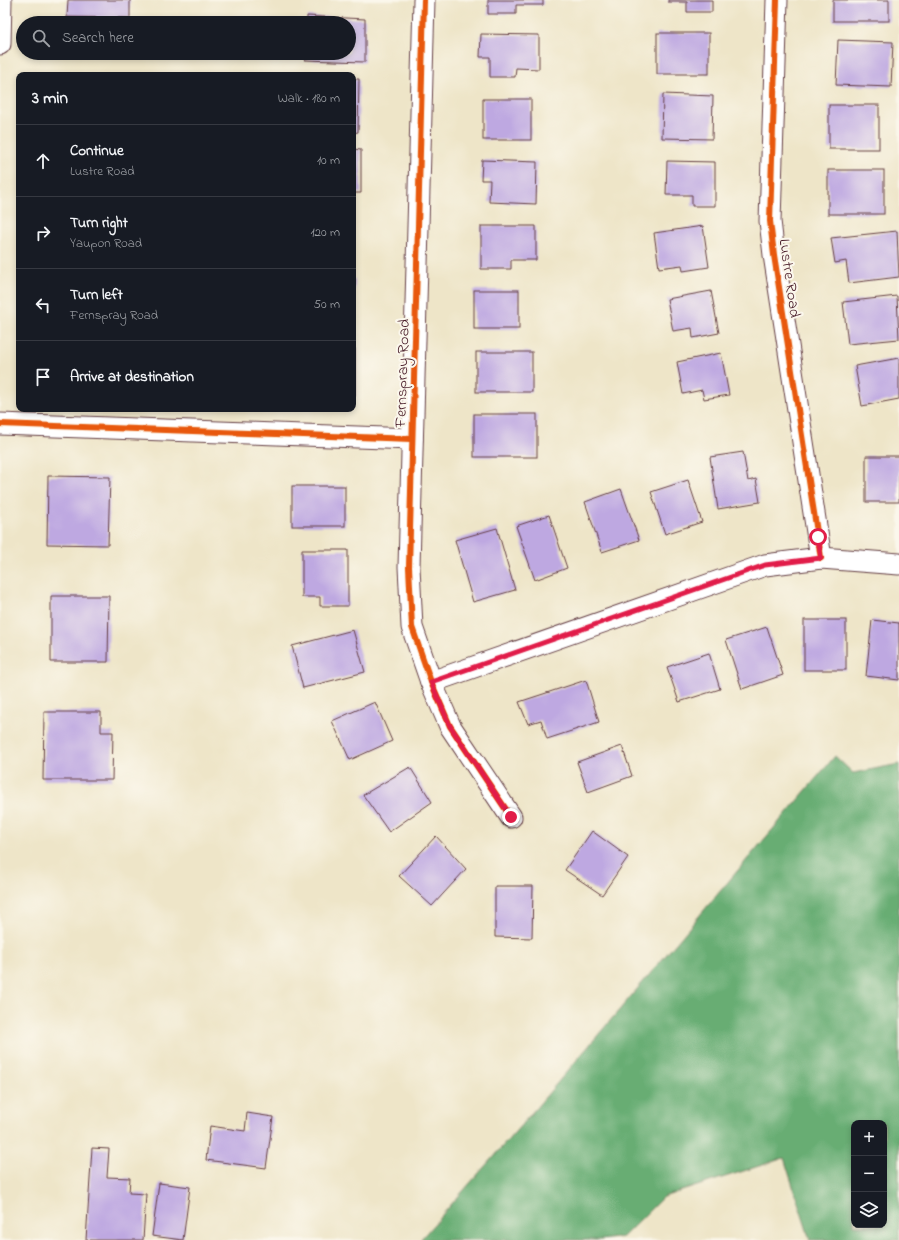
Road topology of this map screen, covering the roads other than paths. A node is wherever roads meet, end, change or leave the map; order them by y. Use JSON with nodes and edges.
{"nodes":[{"id":1,"x":1,"y":0,"type":"edge"},
{"id":2,"x":424,"y":0,"type":"edge"},
{"id":3,"x":777,"y":0,"type":"edge"},
{"id":4,"x":0,"y":44,"type":"edge"},
{"id":5,"x":0,"y":424,"type":"edge"},
{"id":6,"x":412,"y":439,"type":"junction"},
{"id":7,"x":821,"y":558,"type":"junction"},
{"id":8,"x":899,"y":564,"type":"edge"},
{"id":9,"x":431,"y":682,"type":"junction"},
{"id":10,"x":511,"y":817,"type":"dead end"}],
"edges":[{"from":1,"to":4,"type":"street"},
{"from":2,"to":6,"type":"street","name":"Fernspray Road"},
{"from":3,"to":7,"type":"street","name":"Lustre Road"},
{"from":5,"to":6,"type":"street"},
{"from":6,"to":9,"type":"street","name":"Fernspray Road"},
{"from":7,"to":8,"type":"street"},
{"from":7,"to":9,"type":"street"},
{"from":9,"to":10,"type":"street","name":"Fernspray Road"}]}
